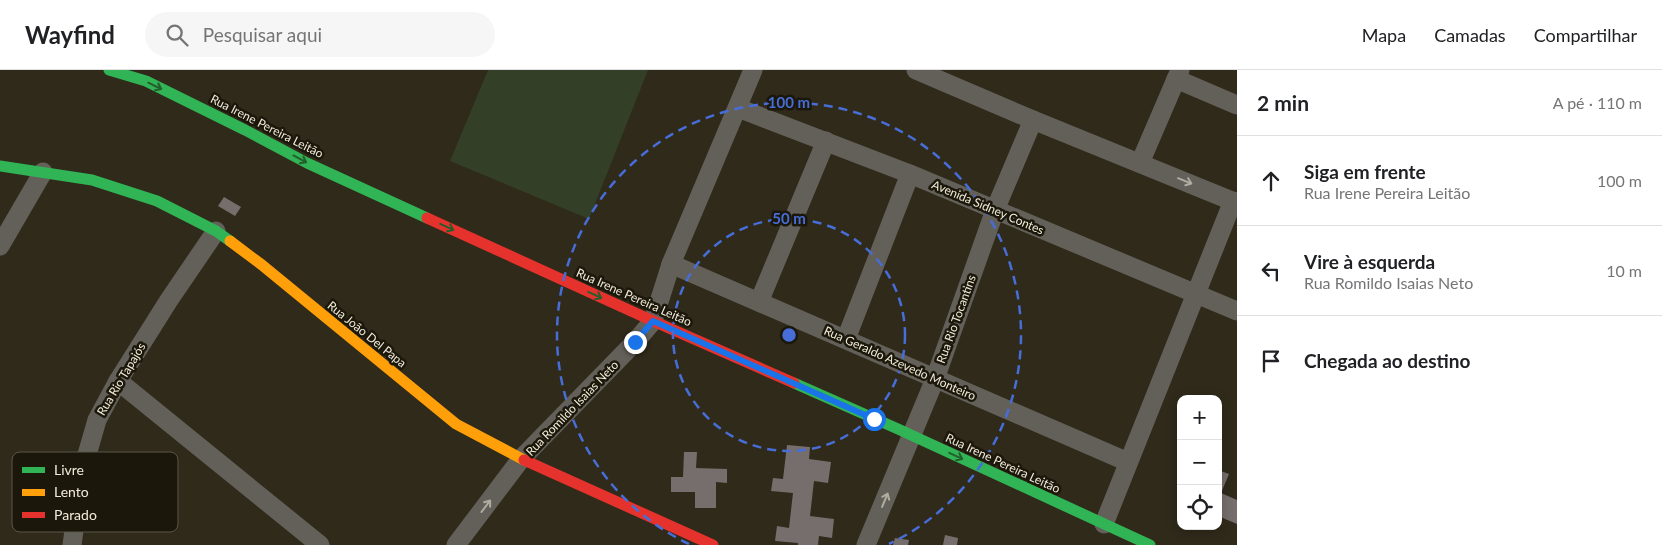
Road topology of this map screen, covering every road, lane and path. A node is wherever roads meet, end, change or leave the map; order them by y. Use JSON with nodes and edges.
{"nodes":[{"id":1,"x":109,"y":70,"type":"edge"},
{"id":2,"x":753,"y":70,"type":"edge"},
{"id":3,"x":916,"y":70,"type":"edge"},
{"id":4,"x":1178,"y":75,"type":"edge"},
{"id":5,"x":1237,"y":105,"type":"edge"},
{"id":6,"x":738,"y":108,"type":"junction"},
{"id":7,"x":1032,"y":120,"type":"junction"},
{"id":8,"x":826,"y":141,"type":"junction"},
{"id":9,"x":1140,"y":163,"type":"junction"},
{"id":10,"x":0,"y":166,"type":"edge"},
{"id":11,"x":43,"y":172,"type":"junction"},
{"id":12,"x":910,"y":174,"type":"junction"},
{"id":13,"x":1235,"y":202,"type":"edge"},
{"id":14,"x":995,"y":210,"type":"junction"},
{"id":15,"x":216,"y":232,"type":"junction"},
{"id":16,"x":0,"y":246,"type":"edge"},
{"id":17,"x":671,"y":264,"type":"junction"},
{"id":18,"x":1195,"y":295,"type":"junction"},
{"id":19,"x":759,"y":302,"type":"junction"},
{"id":20,"x":1237,"y":311,"type":"edge"},
{"id":21,"x":653,"y":321,"type":"junction"},
{"id":22,"x":846,"y":339,"type":"junction"},
{"id":23,"x":935,"y":379,"type":"junction"},
{"id":24,"x":118,"y":381,"type":"junction"},
{"id":25,"x":912,"y":436,"type":"junction"},
{"id":26,"x":88,"y":452,"type":"edge"},
{"id":27,"x":521,"y":460,"type":"junction"},
{"id":28,"x":1128,"y":462,"type":"junction"},
{"id":29,"x":1104,"y":524,"type":"junction"},
{"id":30,"x":74,"y":532,"type":"edge"},
{"id":31,"x":72,"y":545,"type":"edge"},
{"id":32,"x":320,"y":545,"type":"edge"},
{"id":33,"x":456,"y":545,"type":"edge"},
{"id":34,"x":713,"y":545,"type":"edge"},
{"id":35,"x":866,"y":545,"type":"edge"},
{"id":36,"x":1150,"y":545,"type":"edge"}],
"edges":[{"from":1,"to":21,"type":"street","name":"Rua Irene Pereira Leitão","one_way":true},
{"from":2,"to":6,"type":"street","name":"Rua Romildo Isaias Neto"},
{"from":3,"to":7,"type":"street"},
{"from":4,"to":5,"type":"street"},
{"from":4,"to":9,"type":"street"},
{"from":6,"to":8,"type":"street","name":"Avenida Sidney Contes"},
{"from":6,"to":17,"type":"street","name":"Rua Romildo Isaias Neto"},
{"from":7,"to":9,"type":"street"},
{"from":7,"to":14,"type":"street","name":"Rua Rio Tocantins"},
{"from":8,"to":12,"type":"street","name":"Avenida Sidney Contes"},
{"from":8,"to":19,"type":"street"},
{"from":9,"to":13,"type":"street","one_way":true},
{"from":10,"to":11,"type":"street","name":"Rua João Del Papa"},
{"from":11,"to":15,"type":"street","name":"Rua João Del Papa"},
{"from":11,"to":16,"type":"street"},
{"from":12,"to":14,"type":"street","name":"Avenida Sidney Contes"},
{"from":12,"to":22,"type":"street"},
{"from":13,"to":18,"type":"street"},
{"from":14,"to":18,"type":"street","name":"Avenida Sidney Contes"},
{"from":14,"to":23,"type":"street","name":"Rua Rio Tocantins"},
{"from":15,"to":24,"type":"street","name":"Rua Rio Tapajós"},
{"from":15,"to":27,"type":"street","name":"Rua João Del Papa"},
{"from":17,"to":19,"type":"street","name":"Rua Geraldo Azevedo Monteiro"},
{"from":17,"to":21,"type":"street","name":"Rua Romildo Isaias Neto"},
{"from":18,"to":20,"type":"street","name":"Avenida Sidney Contes"},
{"from":18,"to":28,"type":"street"},
{"from":19,"to":22,"type":"street","name":"Rua Geraldo Azevedo Monteiro"},
{"from":21,"to":25,"type":"street","name":"Rua Irene Pereira Leitão"},
{"from":21,"to":27,"type":"street","name":"Rua Romildo Isaias Neto"},
{"from":22,"to":23,"type":"street","name":"Rua Geraldo Azevedo Monteiro"},
{"from":23,"to":25,"type":"street","name":"Rua Rio Tocantins"},
{"from":23,"to":28,"type":"street","name":"Rua Geraldo Azevedo Monteiro"},
{"from":24,"to":26,"type":"street","name":"Rua Rio Tapajós"},
{"from":24,"to":32,"type":"street"},
{"from":25,"to":29,"type":"street","name":"Rua Irene Pereira Leitão","one_way":true},
{"from":35,"to":25,"type":"street","name":"Rua Rio Tocantins","one_way":true},
{"from":33,"to":27,"type":"street","name":"Rua Romildo Isaias Neto","one_way":true},
{"from":27,"to":34,"type":"street","name":"Rua João Del Papa"},
{"from":28,"to":29,"type":"street"},
{"from":29,"to":36,"type":"street","name":"Rua Irene Pereira Leitão"},
{"from":30,"to":31,"type":"street","name":"Rua Rio Tapajós"}]}
